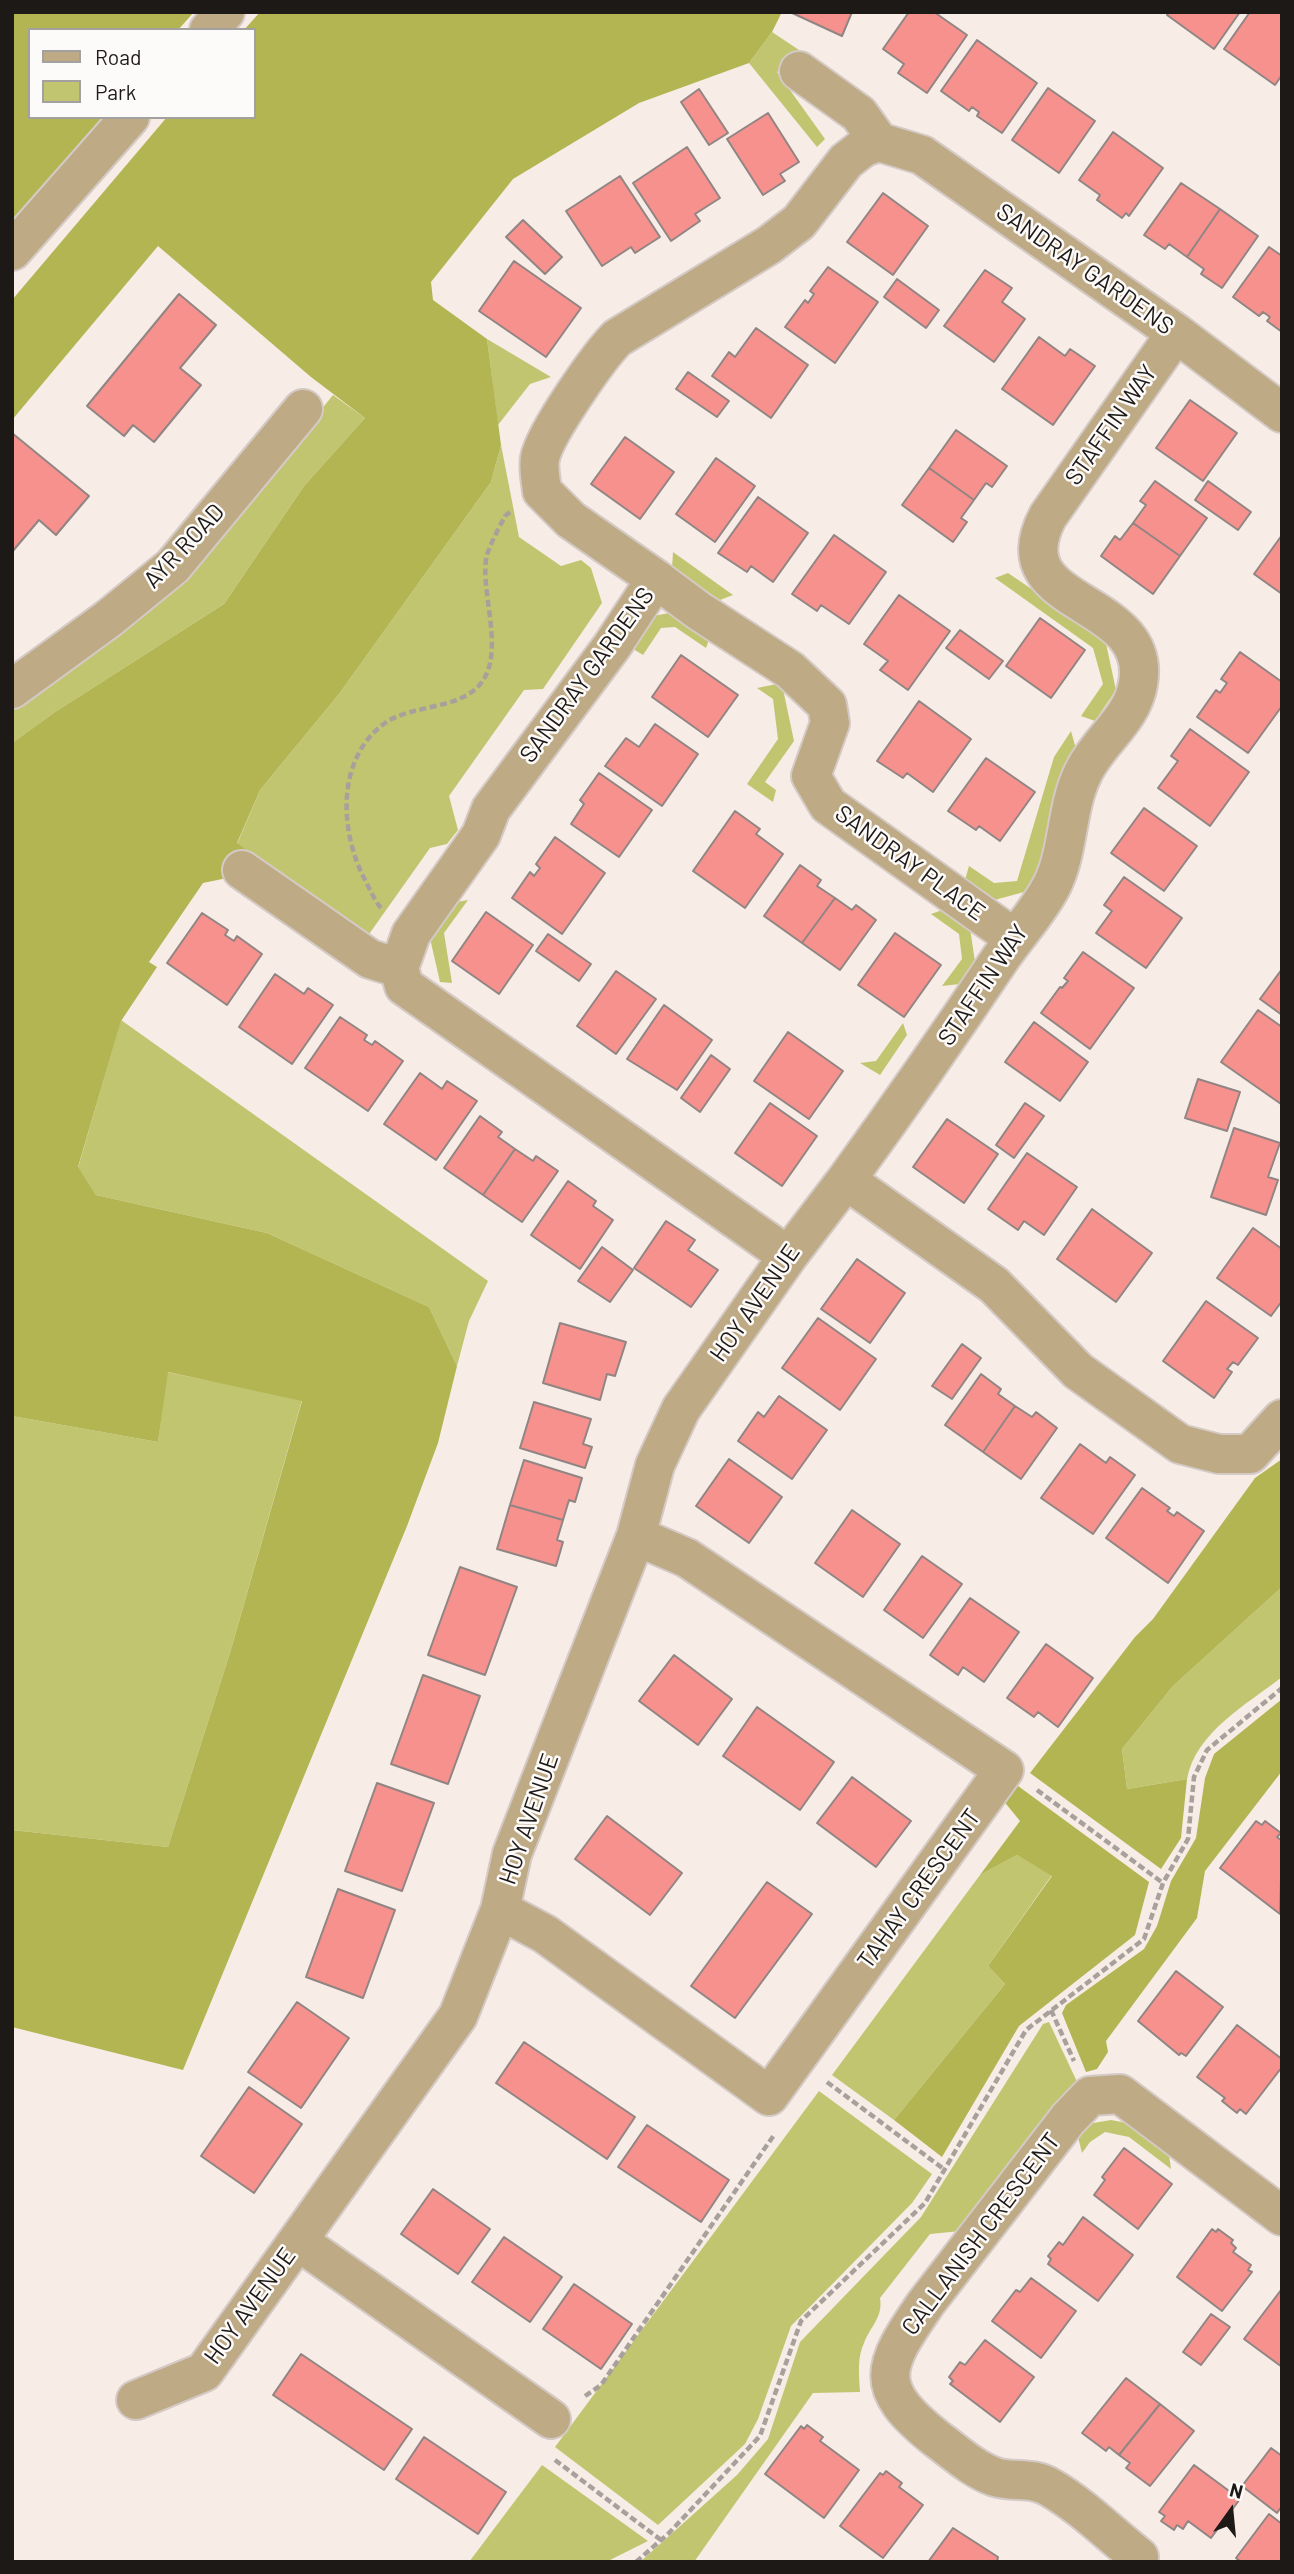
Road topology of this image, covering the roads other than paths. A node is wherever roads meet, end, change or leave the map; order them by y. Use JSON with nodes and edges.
{"nodes":[{"id":1,"x":225,"y":12,"type":"edge"},
{"id":2,"x":211,"y":28,"type":"edge"},
{"id":3,"x":799,"y":71,"type":"dead end"},
{"id":4,"x":129,"y":119,"type":"edge"},
{"id":5,"x":879,"y":142,"type":"junction"},
{"id":6,"x":12,"y":251,"type":"edge"},
{"id":7,"x":1175,"y":333,"type":"junction"},
{"id":8,"x":303,"y":409,"type":"dead end"},
{"id":9,"x":1282,"y":413,"type":"edge"},
{"id":10,"x":656,"y":579,"type":"junction"},
{"id":11,"x":12,"y":689,"type":"edge"},
{"id":12,"x":243,"y":870,"type":"dead end"},
{"id":13,"x":1014,"y":938,"type":"junction"},
{"id":14,"x":405,"y":951,"type":"junction"},
{"id":15,"x":846,"y":1180,"type":"junction"},
{"id":16,"x":788,"y":1256,"type":"junction"},
{"id":17,"x":1282,"y":1419,"type":"edge"},
{"id":18,"x":636,"y":1536,"type":"junction"},
{"id":19,"x":500,"y":1910,"type":"junction"},
{"id":20,"x":1282,"y":2216,"type":"edge"},
{"id":21,"x":298,"y":2241,"type":"junction"},
{"id":22,"x":136,"y":2400,"type":"dead end"},
{"id":23,"x":551,"y":2419,"type":"road end"},
{"id":24,"x":1140,"y":2560,"type":"edge"}],
"edges":[{"from":1,"to":2,"type":"street"},
{"from":3,"to":5,"type":"street"},
{"from":4,"to":6,"type":"street"},
{"from":5,"to":7,"type":"street","name":"SANDRAY GARDENS"},
{"from":5,"to":10,"type":"street","name":"SANDRAY GARDENS"},
{"from":7,"to":9,"type":"street","name":"SANDRAY GARDENS"},
{"from":7,"to":13,"type":"street","name":"STAFFIN WAY"},
{"from":8,"to":11,"type":"street","name":"AYR ROAD"},
{"from":10,"to":13,"type":"street","name":"SANDRAY PLACE"},
{"from":10,"to":14,"type":"street","name":"SANDRAY GARDENS"},
{"from":12,"to":14,"type":"street"},
{"from":13,"to":15,"type":"street","name":"STAFFIN WAY"},
{"from":14,"to":16,"type":"street"},
{"from":15,"to":16,"type":"street","name":"HOY AVENUE"},
{"from":15,"to":17,"type":"street"},
{"from":16,"to":18,"type":"street","name":"HOY AVENUE"},
{"from":18,"to":19,"type":"street","name":"HOY AVENUE"},
{"from":18,"to":19,"type":"street","name":"TAHAY CRESCENT"},
{"from":19,"to":21,"type":"street","name":"HOY AVENUE"},
{"from":20,"to":24,"type":"street","name":"CALLANISH CRESCENT"},
{"from":21,"to":22,"type":"street","name":"HOY AVENUE"},
{"from":21,"to":23,"type":"street"}]}
